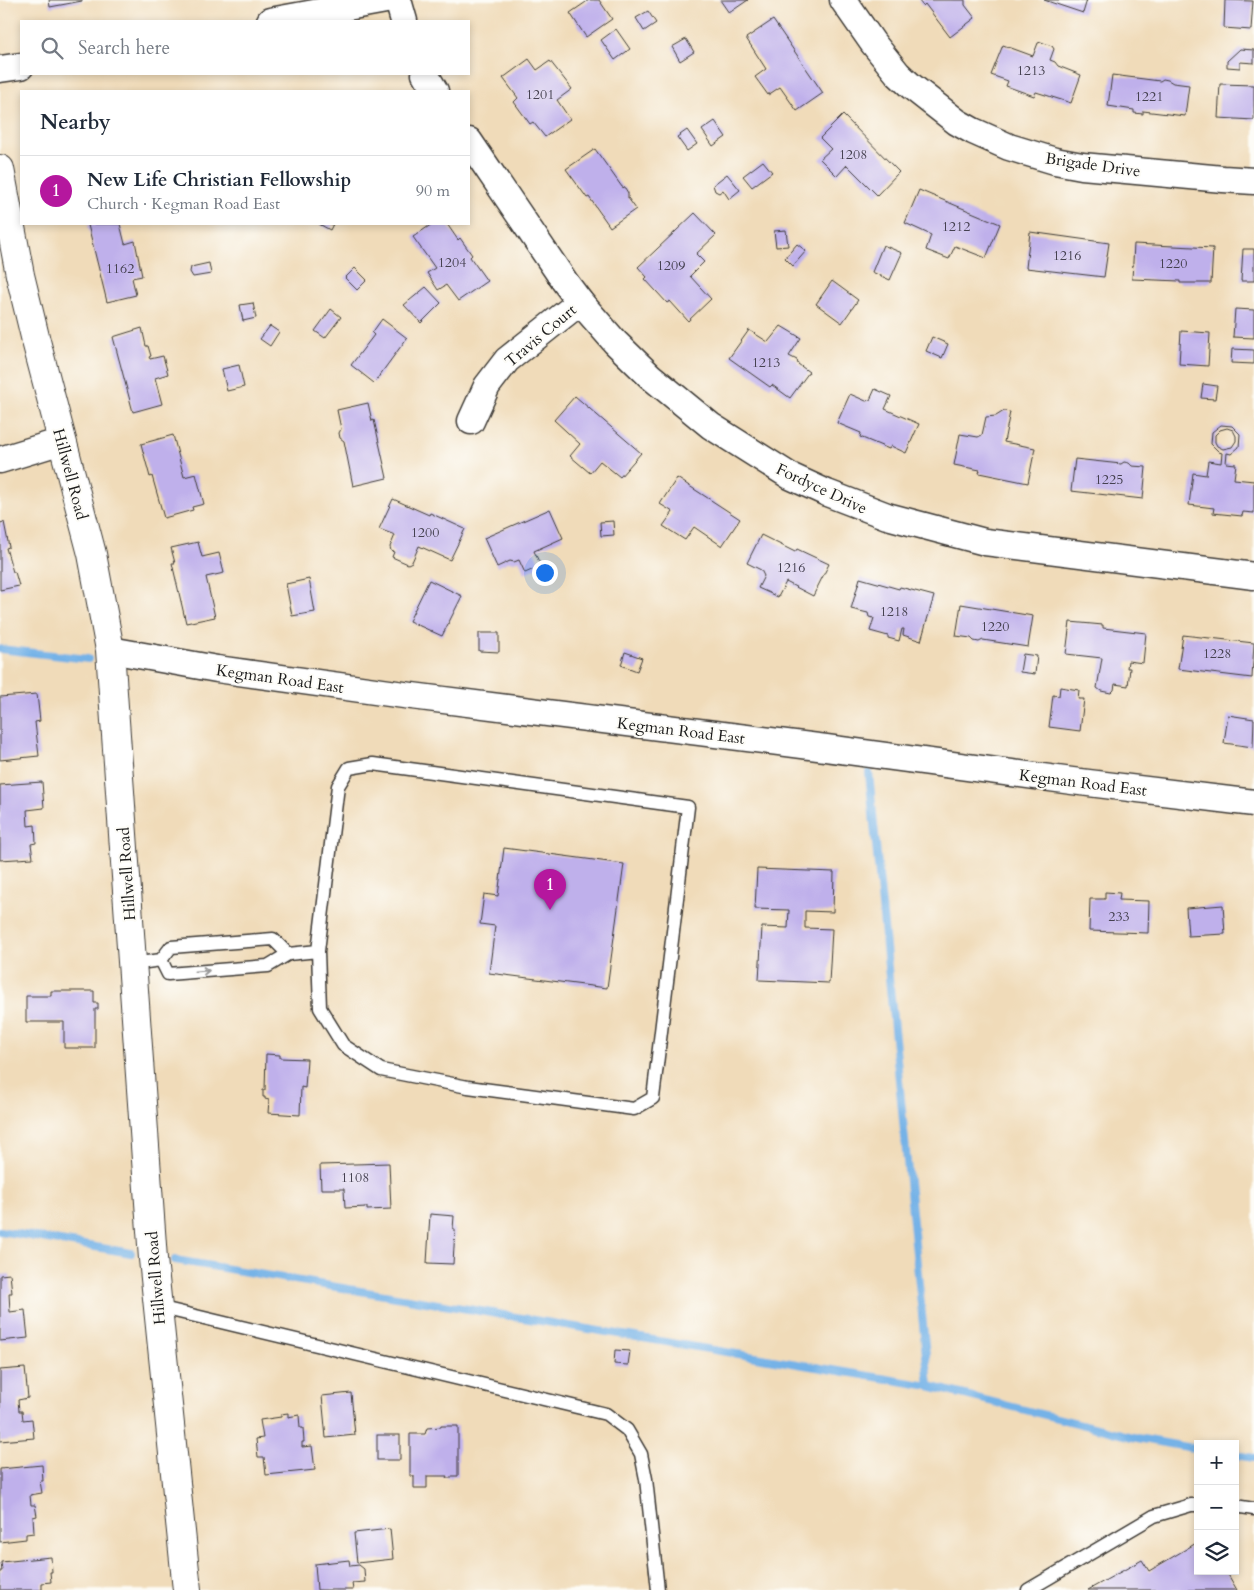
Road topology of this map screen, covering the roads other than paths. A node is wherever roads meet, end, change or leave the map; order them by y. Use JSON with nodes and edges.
{"nodes":[{"id":1,"x":385,"y":0,"type":"edge"},
{"id":2,"x":398,"y":0,"type":"edge"},
{"id":3,"x":843,"y":0,"type":"edge"},
{"id":4,"x":275,"y":20,"type":"edge"},
{"id":5,"x":404,"y":20,"type":"edge"},
{"id":6,"x":20,"y":66,"type":"edge"},
{"id":7,"x":0,"y":69,"type":"edge"},
{"id":8,"x":427,"y":75,"type":"edge"},
{"id":9,"x":434,"y":90,"type":"edge"},
{"id":10,"x":470,"y":143,"type":"edge"},
{"id":11,"x":0,"y":169,"type":"edge"},
{"id":12,"x":1254,"y":181,"type":"edge"},
{"id":13,"x":580,"y":302,"type":"junction"},
{"id":14,"x":471,"y":421,"type":"dead end"},
{"id":15,"x":62,"y":441,"type":"junction"},
{"id":16,"x":0,"y":460,"type":"edge"},
{"id":17,"x":1254,"y":576,"type":"edge"},
{"id":18,"x":110,"y":650,"type":"junction"},
{"id":19,"x":1254,"y":802,"type":"edge"},
{"id":20,"x":318,"y":951,"type":"junction"},
{"id":21,"x":288,"y":954,"type":"junction"},
{"id":22,"x":161,"y":960,"type":"junction"},
{"id":23,"x":132,"y":964,"type":"junction"},
{"id":24,"x":158,"y":1307,"type":"junction"},
{"id":25,"x":1194,"y":1505,"type":"edge"},
{"id":26,"x":1239,"y":1507,"type":"edge"},
{"id":27,"x":1254,"y":1509,"type":"edge"},
{"id":28,"x":187,"y":1590,"type":"edge"},
{"id":29,"x":658,"y":1590,"type":"edge"},
{"id":30,"x":1028,"y":1590,"type":"edge"}],
"edges":[{"from":1,"to":4,"type":"street"},
{"from":2,"to":5,"type":"street"},
{"from":3,"to":12,"type":"street","name":"Brigade Drive"},
{"from":6,"to":7,"type":"street"},
{"from":8,"to":9,"type":"street"},
{"from":10,"to":13,"type":"street","name":"Fordyce Drive"},
{"from":11,"to":15,"type":"street","name":"Hillwell Road"},
{"from":13,"to":14,"type":"street","name":"Travis Court"},
{"from":13,"to":17,"type":"street","name":"Fordyce Drive"},
{"from":15,"to":16,"type":"street"},
{"from":15,"to":18,"type":"street","name":"Hillwell Road"},
{"from":18,"to":19,"type":"street","name":"Kegman Road East"},
{"from":18,"to":23,"type":"street","name":"Hillwell Road"},
{"from":20,"to":20,"type":"lane"},
{"from":20,"to":21,"type":"lane"},
{"from":22,"to":21,"type":"lane","one_way":true},
{"from":21,"to":22,"type":"lane"},
{"from":22,"to":23,"type":"lane"},
{"from":23,"to":24,"type":"street","name":"Hillwell Road"},
{"from":24,"to":28,"type":"street","name":"Hillwell Road"},
{"from":24,"to":29,"type":"lane"},
{"from":25,"to":30,"type":"lane"},
{"from":26,"to":27,"type":"lane"}]}
